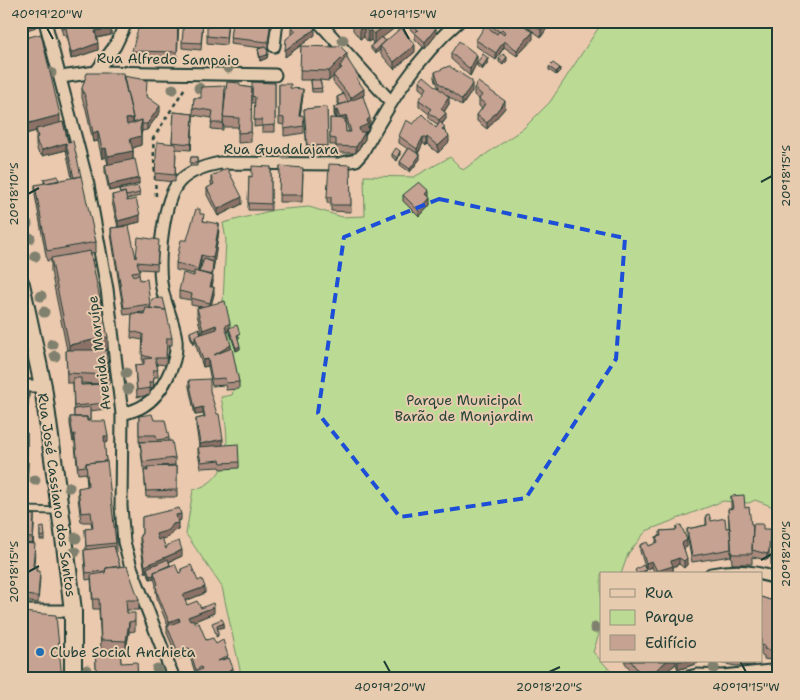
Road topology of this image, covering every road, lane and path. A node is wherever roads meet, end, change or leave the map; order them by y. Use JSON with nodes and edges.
{"nodes":[{"id":1,"x":45,"y":21,"type":"edge"},
{"id":2,"x":128,"y":21,"type":"edge"},
{"id":3,"x":277,"y":21,"type":"edge"},
{"id":4,"x":318,"y":21,"type":"edge"},
{"id":5,"x":459,"y":21,"type":"edge"},
{"id":6,"x":274,"y":46,"type":"dead end"},
{"id":7,"x":96,"y":72,"type":"junction"},
{"id":8,"x":193,"y":75,"type":"junction"},
{"id":9,"x":275,"y":75,"type":"dead end"},
{"id":10,"x":61,"y":77,"type":"junction"},
{"id":11,"x":390,"y":101,"type":"junction"},
{"id":12,"x":167,"y":208,"type":"junction"},
{"id":13,"x":21,"y":284,"type":"edge"},
{"id":14,"x":21,"y":386,"type":"edge"},
{"id":15,"x":42,"y":386,"type":"junction"},
{"id":16,"x":122,"y":414,"type":"junction"},
{"id":17,"x":21,"y":510,"type":"edge"},
{"id":18,"x":60,"y":511,"type":"junction"},
{"id":19,"x":724,"y":572,"type":"edge"},
{"id":20,"x":760,"y":572,"type":"edge"},
{"id":21,"x":762,"y":573,"type":"edge"},
{"id":22,"x":779,"y":579,"type":"edge"},
{"id":23,"x":21,"y":611,"type":"edge"},
{"id":24,"x":73,"y":611,"type":"junction"},
{"id":25,"x":779,"y":670,"type":"edge"},
{"id":26,"x":749,"y":676,"type":"edge"},
{"id":27,"x":73,"y":679,"type":"edge"},
{"id":28,"x":174,"y":679,"type":"edge"},
{"id":29,"x":680,"y":679,"type":"edge"}],
"edges":[{"from":1,"to":10,"type":"street","name":"Avenida Maruípe"},
{"from":2,"to":7,"type":"street"},
{"from":3,"to":6,"type":"street"},
{"from":4,"to":11,"type":"street"},
{"from":5,"to":11,"type":"street","name":"Rua Guadalajara"},
{"from":7,"to":8,"type":"street","name":"Rua Alfredo Sampaio"},
{"from":7,"to":10,"type":"street","name":"Rua Alfredo Sampaio"},
{"from":8,"to":9,"type":"street","name":"Rua Alfredo Sampaio"},
{"from":8,"to":12,"type":"path"},
{"from":10,"to":16,"type":"street","name":"Avenida Maruípe"},
{"from":11,"to":12,"type":"street","name":"Rua Guadalajara"},
{"from":12,"to":16,"type":"street","name":"Rua Guadalajara"},
{"from":13,"to":15,"type":"main road","name":"Rua José Cassiano dos Santos"},
{"from":14,"to":15,"type":"street"},
{"from":15,"to":18,"type":"main road","name":"Rua José Cassiano dos Santos"},
{"from":16,"to":28,"type":"street","name":"Avenida Maruípe"},
{"from":17,"to":18,"type":"lane"},
{"from":18,"to":24,"type":"main road","name":"Rua José Cassiano dos Santos"},
{"from":19,"to":20,"type":"street"},
{"from":21,"to":22,"type":"street"},
{"from":23,"to":24,"type":"street"},
{"from":24,"to":27,"type":"main road","name":"Rua José Cassiano dos Santos"},
{"from":25,"to":26,"type":"street"},
{"from":26,"to":29,"type":"street"}]}
